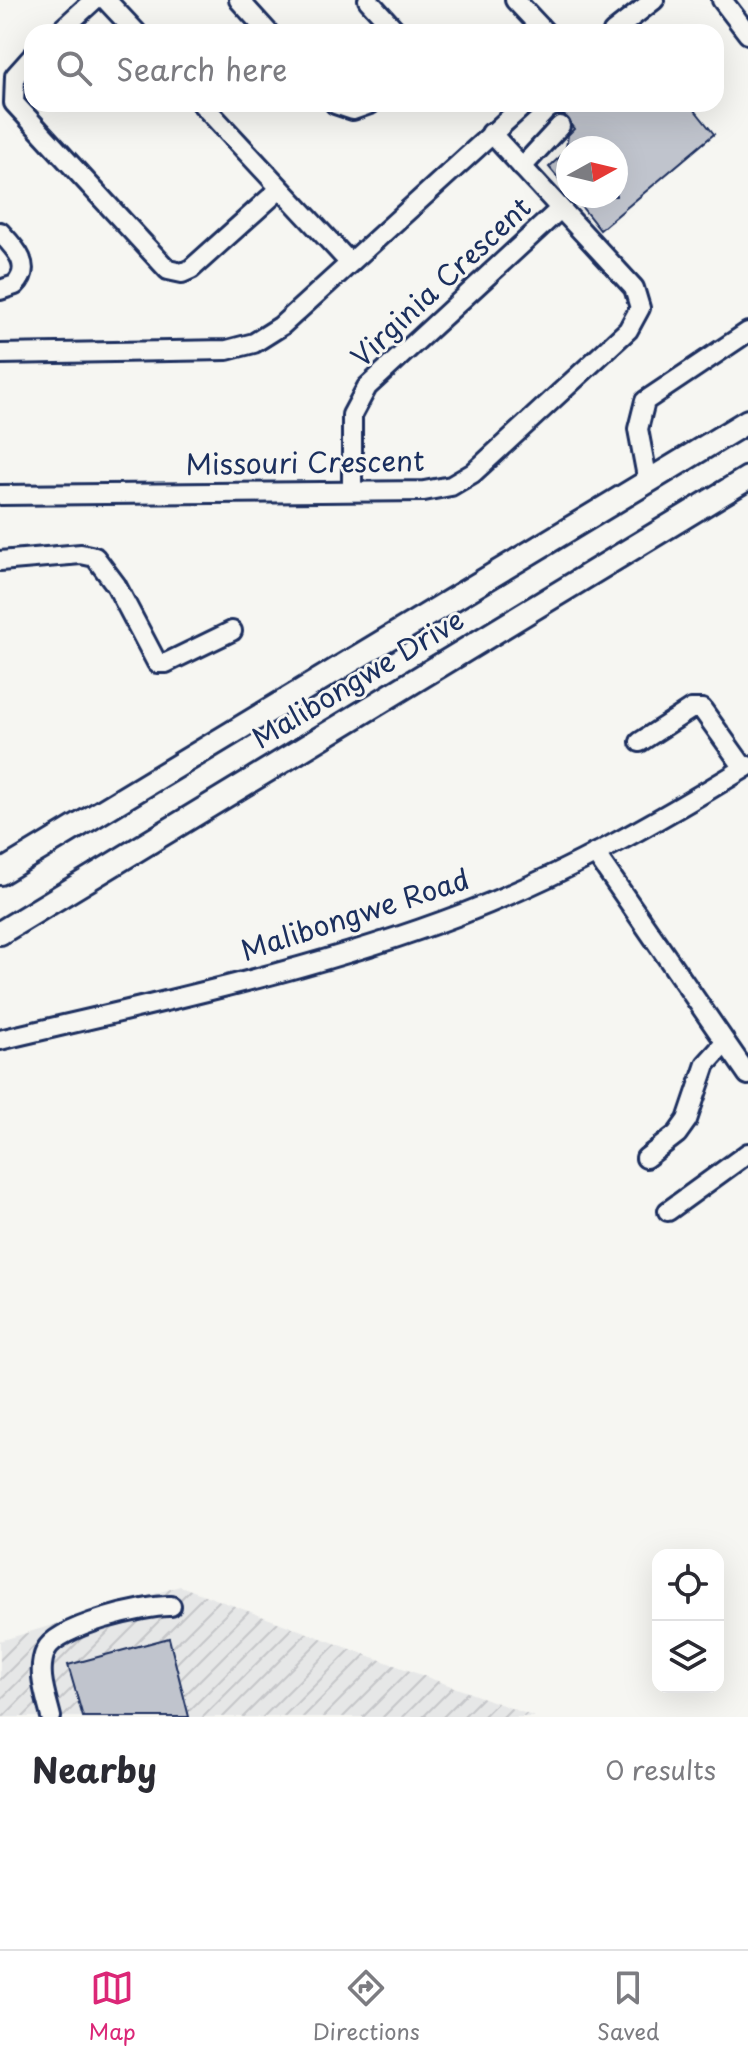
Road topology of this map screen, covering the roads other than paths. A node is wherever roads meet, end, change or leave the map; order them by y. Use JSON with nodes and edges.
{"nodes":[{"id":1,"x":94,"y":0,"type":"edge"},
{"id":2,"x":106,"y":0,"type":"edge"},
{"id":3,"x":239,"y":0,"type":"edge"},
{"id":4,"x":368,"y":0,"type":"edge"},
{"id":5,"x":515,"y":0,"type":"edge"},
{"id":6,"x":654,"y":0,"type":"edge"},
{"id":7,"x":722,"y":0,"type":"edge"},
{"id":8,"x":68,"y":24,"type":"edge"},
{"id":9,"x":128,"y":24,"type":"edge"},
{"id":10,"x":261,"y":24,"type":"edge"},
{"id":11,"x":390,"y":24,"type":"edge"},
{"id":12,"x":538,"y":24,"type":"edge"},
{"id":13,"x":623,"y":24,"type":"edge"},
{"id":14,"x":748,"y":34,"type":"edge"},
{"id":15,"x":24,"y":66,"type":"edge"},
{"id":16,"x":209,"y":112,"type":"edge"},
{"id":17,"x":516,"y":112,"type":"edge"},
{"id":18,"x":560,"y":126,"type":"dead end"},
{"id":19,"x":491,"y":133,"type":"junction"},
{"id":20,"x":522,"y":167,"type":"junction"},
{"id":21,"x":280,"y":189,"type":"junction"},
{"id":22,"x":560,"y":209,"type":"junction"},
{"id":23,"x":0,"y":232,"type":"edge"},
{"id":24,"x":350,"y":263,"type":"junction"},
{"id":25,"x":0,"y":290,"type":"edge"},
{"id":26,"x":748,"y":332,"type":"edge"},
{"id":27,"x":0,"y":354,"type":"edge"},
{"id":28,"x":748,"y":421,"type":"edge"},
{"id":29,"x":748,"y":478,"type":"edge"},
{"id":30,"x":648,"y":482,"type":"junction"},
{"id":31,"x":352,"y":491,"type":"junction"},
{"id":32,"x":0,"y":495,"type":"edge"},
{"id":33,"x":0,"y":561,"type":"edge"},
{"id":34,"x":232,"y":631,"type":"dead end"},
{"id":35,"x":640,"y":742,"type":"dead end"},
{"id":36,"x":746,"y":767,"type":"edge"},
{"id":37,"x":595,"y":853,"type":"junction"},
{"id":38,"x":0,"y":873,"type":"edge"},
{"id":39,"x":0,"y":933,"type":"edge"},
{"id":40,"x":0,"y":1040,"type":"edge"},
{"id":41,"x":725,"y":1043,"type":"junction"},
{"id":42,"x":748,"y":1075,"type":"edge"},
{"id":43,"x":748,"y":1153,"type":"edge"},
{"id":44,"x":646,"y":1158,"type":"dead end"},
{"id":45,"x":668,"y":1211,"type":"dead end"},
{"id":46,"x":171,"y":1606,"type":"dead end"},
{"id":47,"x":51,"y":1717,"type":"edge"}],
"edges":[{"from":1,"to":8,"type":"street"},
{"from":2,"to":9,"type":"street"},
{"from":3,"to":10,"type":"street"},
{"from":4,"to":11,"type":"street"},
{"from":5,"to":12,"type":"street"},
{"from":6,"to":13,"type":"street"},
{"from":7,"to":14,"type":"street"},
{"from":15,"to":21,"type":"street"},
{"from":16,"to":21,"type":"street"},
{"from":17,"to":19,"type":"street"},
{"from":18,"to":20,"type":"street"},
{"from":19,"to":20,"type":"street","name":"Missouri Crescent"},
{"from":19,"to":24,"type":"street"},
{"from":20,"to":22,"type":"street","name":"Missouri Crescent"},
{"from":21,"to":24,"type":"street"},
{"from":22,"to":31,"type":"street","name":"Virginia Crescent"},
{"from":22,"to":31,"type":"street","name":"Missouri Crescent"},
{"from":23,"to":25,"type":"street"},
{"from":24,"to":27,"type":"street"},
{"from":26,"to":30,"type":"street"},
{"from":28,"to":30,"type":"main road","name":"Malibongwe Drive"},
{"from":29,"to":39,"type":"main road","name":"Malibongwe Drive"},
{"from":30,"to":38,"type":"main road","name":"Malibongwe Drive"},
{"from":31,"to":32,"type":"street","name":"Missouri Crescent"},
{"from":33,"to":34,"type":"street"},
{"from":35,"to":36,"type":"street"},
{"from":36,"to":37,"type":"street","name":"Malibongwe Road"},
{"from":37,"to":40,"type":"street","name":"Malibongwe Road"},
{"from":37,"to":41,"type":"street"},
{"from":41,"to":42,"type":"street"},
{"from":41,"to":44,"type":"street"},
{"from":43,"to":45,"type":"street"},
{"from":46,"to":47,"type":"street"}]}
